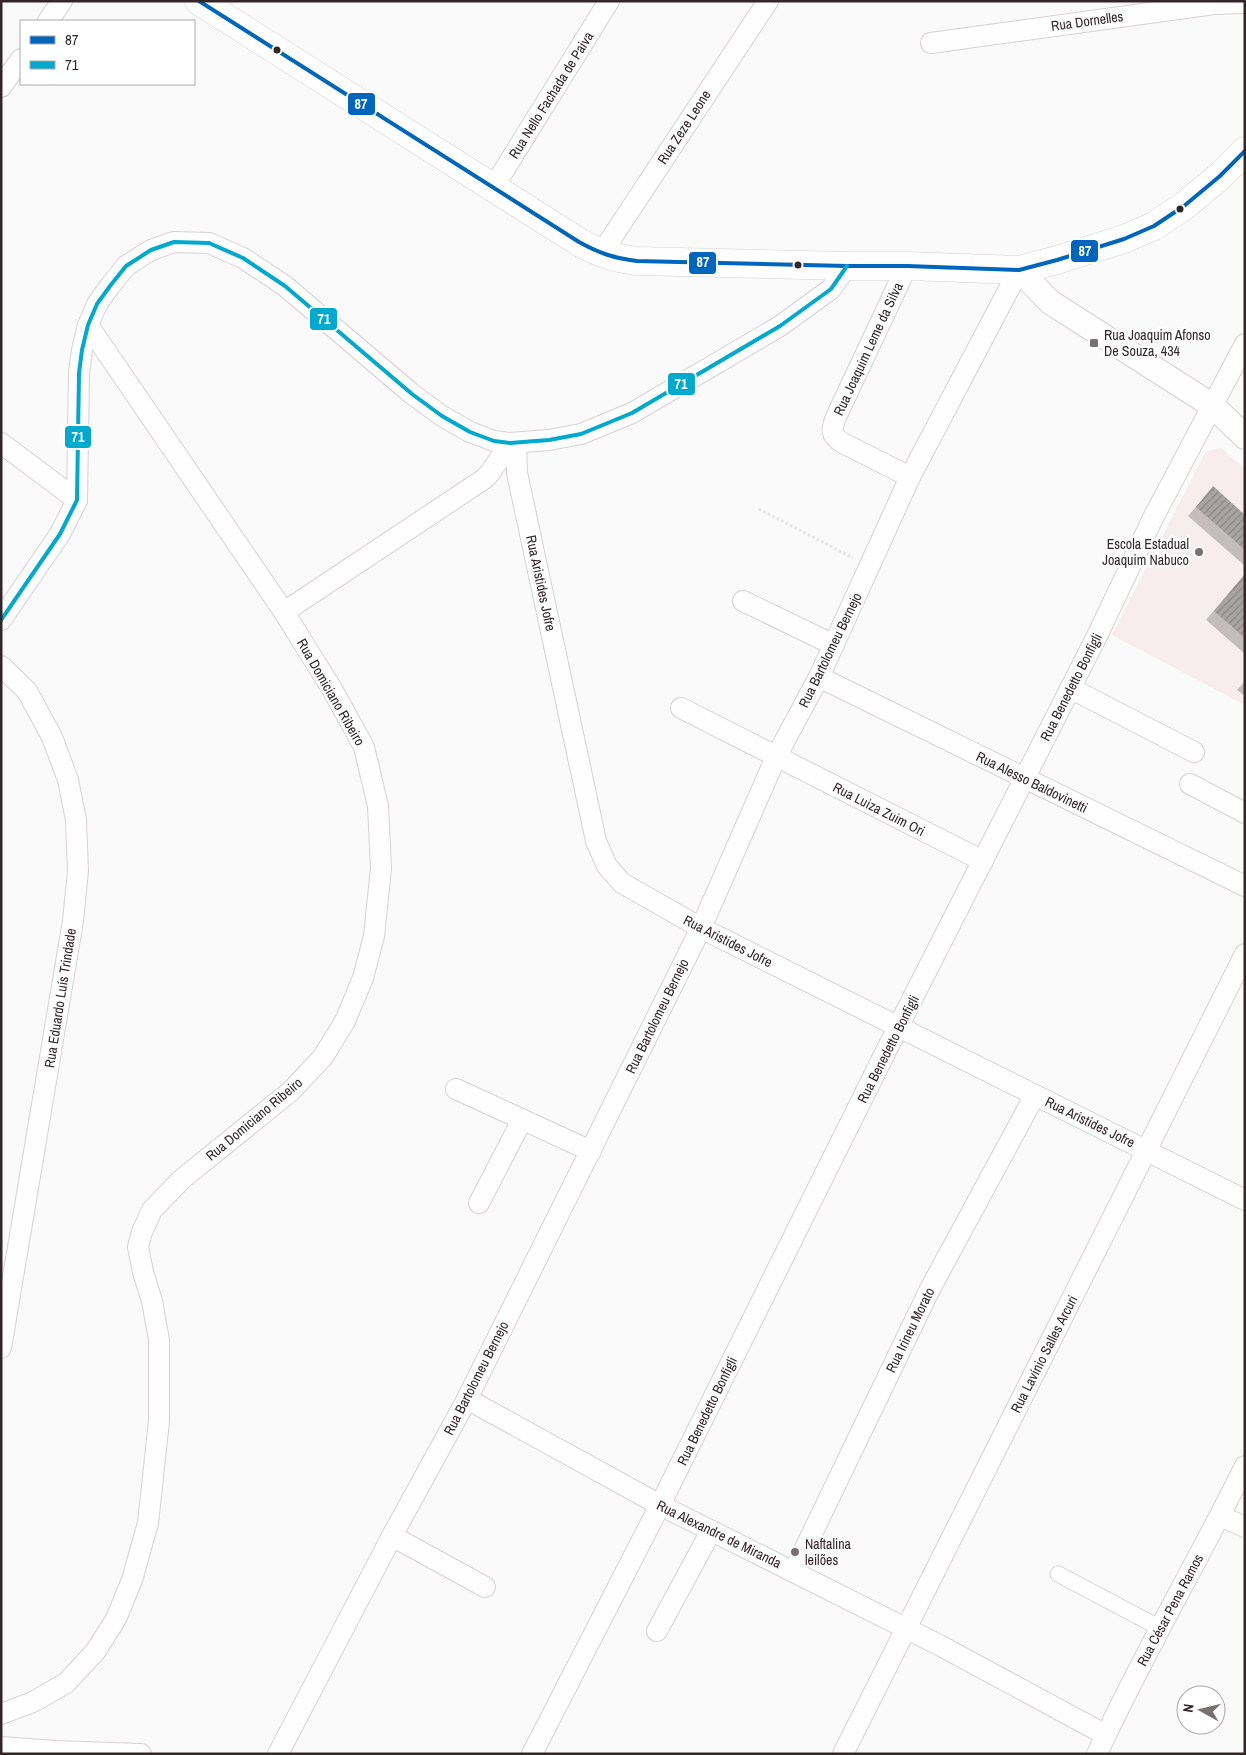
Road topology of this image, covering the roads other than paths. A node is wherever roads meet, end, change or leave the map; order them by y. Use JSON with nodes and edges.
{"nodes":[{"id":1,"x":62,"y":1,"type":"edge"},
{"id":2,"x":199,"y":1,"type":"edge"},
{"id":3,"x":609,"y":1,"type":"edge"},
{"id":4,"x":768,"y":1,"type":"edge"},
{"id":5,"x":1245,"y":4,"type":"edge"},
{"id":6,"x":49,"y":20,"type":"edge"},
{"id":7,"x":930,"y":43,"type":"dead end"},
{"id":8,"x":20,"y":60,"type":"edge"},
{"id":9,"x":1,"y":87,"type":"edge"},
{"id":10,"x":1245,"y":151,"type":"edge"},
{"id":11,"x":493,"y":188,"type":"junction"},
{"id":12,"x":601,"y":254,"type":"junction"},
{"id":13,"x":847,"y":266,"type":"junction"},
{"id":14,"x":907,"y":266,"type":"junction"},
{"id":15,"x":1019,"y":270,"type":"junction"},
{"id":16,"x":88,"y":325,"type":"junction"},
{"id":17,"x":1245,"y":344,"type":"edge"},
{"id":18,"x":1213,"y":406,"type":"junction"},
{"id":19,"x":1245,"y":437,"type":"edge"},
{"id":20,"x":1,"y":443,"type":"edge"},
{"id":21,"x":513,"y":443,"type":"junction"},
{"id":22,"x":910,"y":477,"type":"junction"},
{"id":23,"x":77,"y":500,"type":"junction"},
{"id":24,"x":743,"y":601,"type":"dead end"},
{"id":25,"x":284,"y":612,"type":"junction"},
{"id":26,"x":1,"y":620,"type":"edge"},
{"id":27,"x":834,"y":645,"type":"junction"},
{"id":28,"x":1,"y":666,"type":"edge"},
{"id":29,"x":819,"y":677,"type":"junction"},
{"id":30,"x":1070,"y":688,"type":"junction"},
{"id":31,"x":682,"y":708,"type":"dead end"},
{"id":32,"x":1194,"y":752,"type":"dead end"},
{"id":33,"x":776,"y":757,"type":"junction"},
{"id":34,"x":1024,"y":779,"type":"junction"},
{"id":35,"x":1190,"y":784,"type":"dead end"},
{"id":36,"x":1245,"y":813,"type":"edge"},
{"id":37,"x":983,"y":861,"type":"junction"},
{"id":38,"x":1245,"y":886,"type":"edge"},
{"id":39,"x":701,"y":928,"type":"junction"},
{"id":40,"x":1245,"y":954,"type":"edge"},
{"id":41,"x":898,"y":1027,"type":"junction"},
{"id":42,"x":456,"y":1089,"type":"dead end"},
{"id":43,"x":1035,"y":1095,"type":"junction"},
{"id":44,"x":522,"y":1120,"type":"junction"},
{"id":45,"x":591,"y":1150,"type":"junction"},
{"id":46,"x":1146,"y":1150,"type":"junction"},
{"id":47,"x":1245,"y":1200,"type":"edge"},
{"id":48,"x":479,"y":1202,"type":"dead end"},
{"id":49,"x":1,"y":1348,"type":"edge"},
{"id":50,"x":467,"y":1399,"type":"junction"},
{"id":51,"x":1245,"y":1466,"type":"edge"},
{"id":52,"x":660,"y":1505,"type":"junction"},
{"id":53,"x":1220,"y":1516,"type":"junction"},
{"id":54,"x":1245,"y":1528,"type":"edge"},
{"id":55,"x":711,"y":1531,"type":"junction"},
{"id":56,"x":392,"y":1536,"type":"junction"},
{"id":57,"x":794,"y":1571,"type":"junction"},
{"id":58,"x":1058,"y":1574,"type":"dead end"},
{"id":59,"x":486,"y":1587,"type":"dead end"},
{"id":60,"x":906,"y":1628,"type":"junction"},
{"id":61,"x":1160,"y":1628,"type":"junction"},
{"id":62,"x":657,"y":1631,"type":"dead end"},
{"id":63,"x":1,"y":1714,"type":"edge"},
{"id":64,"x":1106,"y":1735,"type":"junction"},
{"id":65,"x":1,"y":1747,"type":"edge"},
{"id":66,"x":134,"y":1754,"type":"edge"},
{"id":67,"x":141,"y":1754,"type":"edge"},
{"id":68,"x":278,"y":1754,"type":"edge"},
{"id":69,"x":532,"y":1754,"type":"edge"},
{"id":70,"x":843,"y":1754,"type":"edge"},
{"id":71,"x":1097,"y":1754,"type":"edge"}],
"edges":[{"from":1,"to":6,"type":"street"},
{"from":2,"to":11,"type":"main road"},
{"from":3,"to":11,"type":"street","name":"Rua Nello Fachada de Paiva"},
{"from":4,"to":12,"type":"street","name":"Rua Zeze Leone"},
{"from":5,"to":7,"type":"street","name":"Rua Dornelles"},
{"from":8,"to":9,"type":"street"},
{"from":10,"to":15,"type":"main road"},
{"from":11,"to":12,"type":"main road"},
{"from":12,"to":13,"type":"main road"},
{"from":13,"to":14,"type":"main road"},
{"from":13,"to":21,"type":"street"},
{"from":14,"to":15,"type":"main road"},
{"from":14,"to":22,"type":"street","name":"Rua Joaquim Leme da Silva"},
{"from":15,"to":18,"type":"street"},
{"from":15,"to":22,"type":"street","name":"Rua Bartolomeu Bernejo"},
{"from":16,"to":21,"type":"street"},
{"from":16,"to":23,"type":"street"},
{"from":16,"to":25,"type":"street","name":"Rua Domiciano Ribeiro"},
{"from":17,"to":18,"type":"street","name":"Rua Benedetto Bonfigli"},
{"from":18,"to":19,"type":"street"},
{"from":18,"to":30,"type":"street","name":"Rua Benedetto Bonfigli"},
{"from":20,"to":23,"type":"street"},
{"from":21,"to":25,"type":"street"},
{"from":21,"to":39,"type":"street","name":"Rua Aristides Jofre"},
{"from":22,"to":27,"type":"street","name":"Rua Bartolomeu Bernejo"},
{"from":23,"to":26,"type":"street"},
{"from":24,"to":27,"type":"street"},
{"from":25,"to":63,"type":"street","name":"Rua Domiciano Ribeiro"},
{"from":27,"to":29,"type":"street","name":"Rua Bartolomeu Bernejo"},
{"from":28,"to":49,"type":"street","name":"Rua Eduardo Luís Trindade"},
{"from":29,"to":33,"type":"street","name":"Rua Bartolomeu Bernejo"},
{"from":29,"to":34,"type":"street","name":"Rua Alesso Baldovinetti"},
{"from":30,"to":32,"type":"street"},
{"from":30,"to":34,"type":"street","name":"Rua Benedetto Bonfigli"},
{"from":31,"to":33,"type":"street","name":"Rua Luiza Zuim Ori"},
{"from":33,"to":37,"type":"street","name":"Rua Luiza Zuim Ori"},
{"from":33,"to":39,"type":"street","name":"Rua Bartolomeu Bernejo"},
{"from":34,"to":37,"type":"street","name":"Rua Benedetto Bonfigli"},
{"from":34,"to":38,"type":"street","name":"Rua Alesso Baldovinetti"},
{"from":35,"to":36,"type":"street"},
{"from":37,"to":41,"type":"street","name":"Rua Benedetto Bonfigli"},
{"from":39,"to":41,"type":"street","name":"Rua Aristides Jofre"},
{"from":39,"to":45,"type":"street","name":"Rua Bartolomeu Bernejo"},
{"from":40,"to":46,"type":"street","name":"Rua Lavínio Salles Arcuri"},
{"from":41,"to":43,"type":"street","name":"Rua Aristides Jofre"},
{"from":41,"to":52,"type":"street","name":"Rua Benedetto Bonfigli"},
{"from":42,"to":44,"type":"street"},
{"from":43,"to":46,"type":"street","name":"Rua Aristides Jofre"},
{"from":43,"to":57,"type":"street","name":"Rua Irineu Morato"},
{"from":44,"to":45,"type":"street"},
{"from":44,"to":48,"type":"street"},
{"from":45,"to":50,"type":"street","name":"Rua Bartolomeu Bernejo"},
{"from":46,"to":47,"type":"street","name":"Rua Aristides Jofre"},
{"from":46,"to":60,"type":"street","name":"Rua Lavínio Salles Arcuri"},
{"from":50,"to":52,"type":"street","name":"Rua Alexandre de Miranda"},
{"from":50,"to":56,"type":"street","name":"Rua Bartolomeu Bernejo"},
{"from":51,"to":53,"type":"street","name":"Rua César Pena Ramos"},
{"from":52,"to":55,"type":"street","name":"Rua Alexandre de Miranda"},
{"from":52,"to":69,"type":"street","name":"Rua Benedetto Bonfigli"},
{"from":53,"to":54,"type":"street"},
{"from":53,"to":61,"type":"street","name":"Rua César Pena Ramos"},
{"from":55,"to":57,"type":"street","name":"Rua Alexandre de Miranda"},
{"from":55,"to":62,"type":"street"},
{"from":56,"to":59,"type":"street"},
{"from":56,"to":68,"type":"street","name":"Rua Bartolomeu Bernejo"},
{"from":57,"to":60,"type":"street","name":"Rua Alexandre de Miranda"},
{"from":58,"to":61,"type":"street"},
{"from":60,"to":64,"type":"street","name":"Rua Alexandre de Miranda"},
{"from":60,"to":70,"type":"street","name":"Rua Lavínio Salles Arcuri"},
{"from":61,"to":64,"type":"street","name":"Rua César Pena Ramos"},
{"from":64,"to":71,"type":"street","name":"Rua César Pena Ramos"},
{"from":65,"to":66,"type":"street"},
{"from":66,"to":67,"type":"street"}]}
